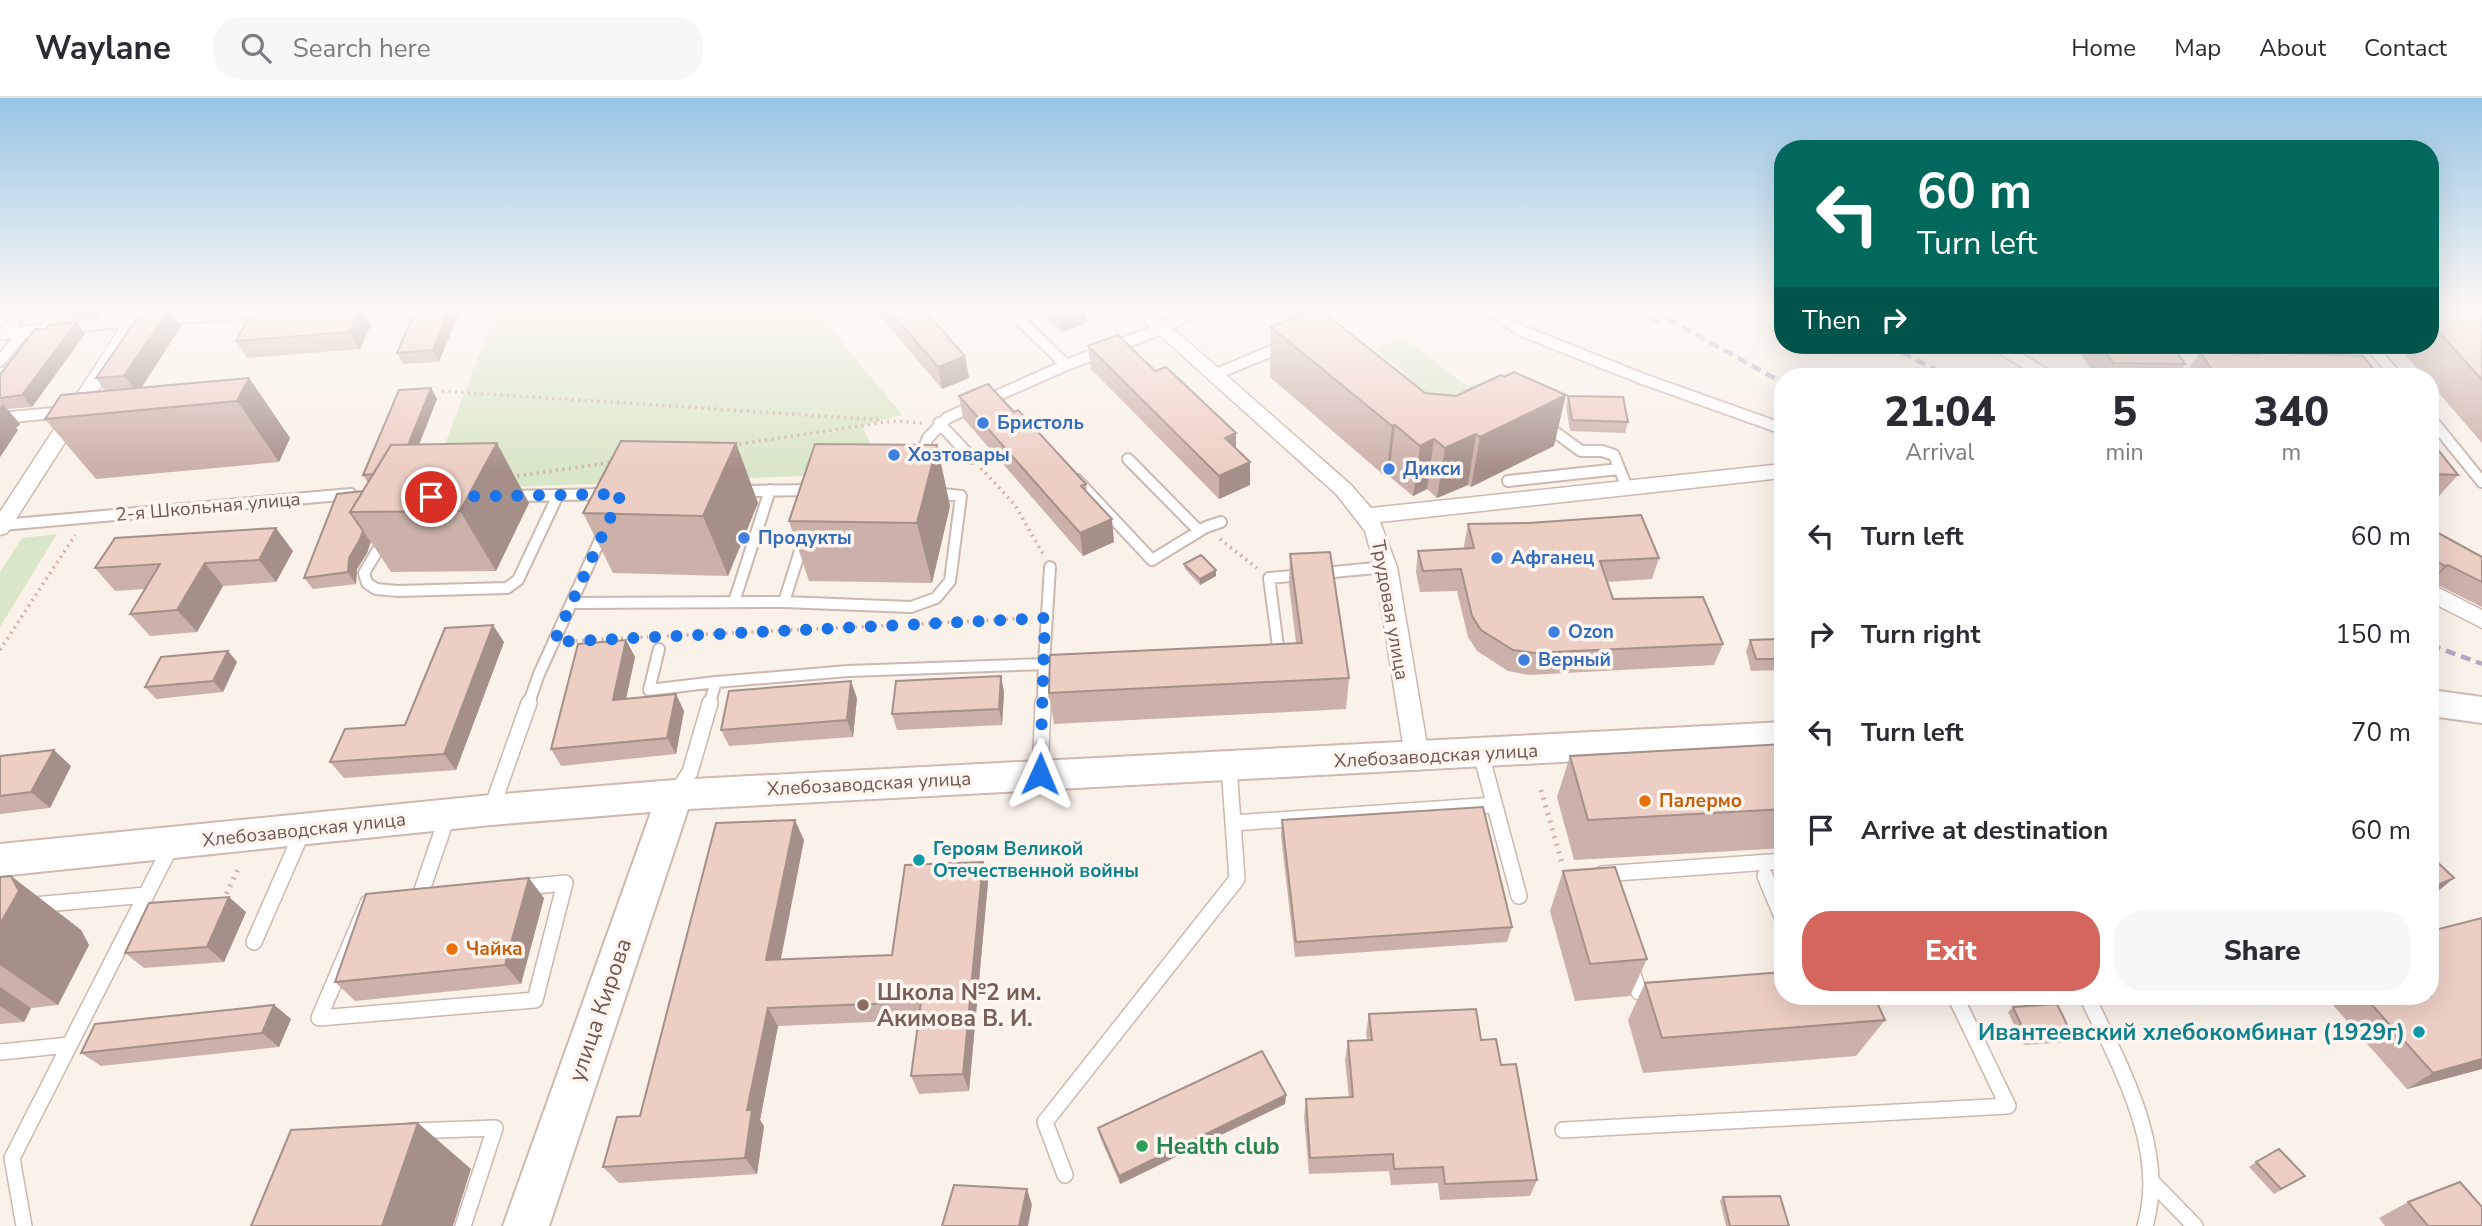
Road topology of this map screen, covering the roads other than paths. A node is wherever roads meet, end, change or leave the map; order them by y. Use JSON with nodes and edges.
{"nodes":[{"id":1,"x":105,"y":364,"type":"edge"},
{"id":2,"x":1070,"y":364,"type":"edge"},
{"id":3,"x":1203,"y":364,"type":"edge"},
{"id":4,"x":1241,"y":364,"type":"edge"},
{"id":5,"x":1605,"y":364,"type":"edge"},
{"id":6,"x":1066,"y":365,"type":"joint"},
{"id":7,"x":1216,"y":374,"type":"junction"},
{"id":8,"x":997,"y":395,"type":"junction"},
{"id":9,"x":1006,"y":405,"type":"edge"},
{"id":10,"x":75,"y":410,"type":"junction"},
{"id":11,"x":0,"y":418,"type":"edge"},
{"id":12,"x":1537,"y":419,"type":"edge"},
{"id":13,"x":939,"y":423,"type":"junction"},
{"id":14,"x":1774,"y":426,"type":"edge"},
{"id":15,"x":2439,"y":429,"type":"edge"},
{"id":16,"x":972,"y":458,"type":"road end"},
{"id":17,"x":1128,"y":459,"type":"dead end"},
{"id":18,"x":916,"y":466,"type":"edge"},
{"id":19,"x":1619,"y":469,"type":"junction"},
{"id":20,"x":1774,"y":472,"type":"edge"},
{"id":21,"x":1070,"y":473,"type":"edge"},
{"id":22,"x":1508,"y":481,"type":"dead end"},
{"id":23,"x":2482,"y":482,"type":"edge"},
{"id":24,"x":1627,"y":488,"type":"junction"},
{"id":25,"x":770,"y":490,"type":"junction"},
{"id":26,"x":718,"y":491,"type":"edge"},
{"id":27,"x":924,"y":492,"type":"edge"},
{"id":28,"x":360,"y":494,"type":"edge"},
{"id":29,"x":558,"y":495,"type":"junction"},
{"id":30,"x":493,"y":496,"type":"edge"},
{"id":31,"x":816,"y":503,"type":"edge"},
{"id":32,"x":1366,"y":516,"type":"junction"},
{"id":33,"x":1221,"y":522,"type":"dead end"},
{"id":34,"x":1,"y":526,"type":"edge"},
{"id":35,"x":391,"y":527,"type":"edge"},
{"id":36,"x":808,"y":527,"type":"edge"},
{"id":37,"x":1202,"y":529,"type":"junction"},
{"id":38,"x":1051,"y":567,"type":"road end"},
{"id":39,"x":1386,"y":567,"type":"junction"},
{"id":40,"x":2439,"y":596,"type":"edge"},
{"id":41,"x":784,"y":602,"type":"junction"},
{"id":42,"x":573,"y":603,"type":"junction"},
{"id":43,"x":734,"y":603,"type":"junction"},
{"id":44,"x":2482,"y":620,"type":"edge"},
{"id":45,"x":662,"y":643,"type":"road end"},
{"id":46,"x":1265,"y":654,"type":"edge"},
{"id":47,"x":1051,"y":664,"type":"junction"},
{"id":48,"x":716,"y":682,"type":"junction"},
{"id":49,"x":2439,"y":704,"type":"edge"},
{"id":50,"x":2482,"y":710,"type":"edge"},
{"id":51,"x":1774,"y":737,"type":"edge"},
{"id":52,"x":1481,"y":754,"type":"junction"},
{"id":53,"x":1417,"y":757,"type":"junction"},
{"id":54,"x":1229,"y":766,"type":"junction"},
{"id":55,"x":1040,"y":774,"type":"junction"},
{"id":56,"x":675,"y":795,"type":"junction"},
{"id":57,"x":1494,"y":805,"type":"junction"},
{"id":58,"x":491,"y":810,"type":"junction"},
{"id":59,"x":448,"y":816,"type":"junction"},
{"id":60,"x":1233,"y":823,"type":"junction"},
{"id":61,"x":304,"y":830,"type":"junction"},
{"id":62,"x":172,"y":843,"type":"junction"},
{"id":63,"x":0,"y":860,"type":"edge"},
{"id":64,"x":1774,"y":862,"type":"edge"},
{"id":65,"x":1765,"y":876,"type":"dead end"},
{"id":66,"x":1604,"y":887,"type":"edge"},
{"id":67,"x":146,"y":895,"type":"junction"},
{"id":68,"x":1520,"y":896,"type":"dead end"},
{"id":69,"x":1774,"y":898,"type":"edge"},
{"id":70,"x":419,"y":900,"type":"junction"},
{"id":71,"x":0,"y":908,"type":"edge"},
{"id":72,"x":254,"y":942,"type":"dead end"},
{"id":73,"x":1625,"y":953,"type":"edge"},
{"id":74,"x":1665,"y":989,"type":"edge"},
{"id":75,"x":1959,"y":1005,"type":"edge"},
{"id":76,"x":2091,"y":1005,"type":"edge"},
{"id":77,"x":69,"y":1045,"type":"junction"},
{"id":78,"x":0,"y":1052,"type":"edge"},
{"id":79,"x":1563,"y":1130,"type":"dead end"},
{"id":80,"x":388,"y":1132,"type":"edge"},
{"id":81,"x":6,"y":1161,"type":"edge"},
{"id":82,"x":1065,"y":1175,"type":"dead end"},
{"id":83,"x":2153,"y":1183,"type":"junction"},
{"id":84,"x":24,"y":1226,"type":"edge"},
{"id":85,"x":463,"y":1226,"type":"edge"},
{"id":86,"x":526,"y":1226,"type":"edge"},
{"id":87,"x":2145,"y":1226,"type":"edge"},
{"id":88,"x":2195,"y":1226,"type":"edge"}],
"edges":[{"from":1,"to":10,"type":"street"},
{"from":2,"to":6,"type":"lane"},
{"from":3,"to":7,"type":"street","name":"Трудовая улица"},
{"from":4,"to":7,"type":"lane"},
{"from":5,"to":14,"type":"lane"},
{"from":6,"to":8,"type":"lane"},
{"from":7,"to":32,"type":"street","name":"Трудовая улица"},
{"from":8,"to":9,"type":"lane"},
{"from":8,"to":13,"type":"lane"},
{"from":10,"to":11,"type":"lane"},
{"from":10,"to":34,"type":"street"},
{"from":12,"to":19,"type":"lane"},
{"from":13,"to":16,"type":"lane"},
{"from":13,"to":18,"type":"lane"},
{"from":15,"to":23,"type":"lane"},
{"from":17,"to":37,"type":"lane"},
{"from":19,"to":22,"type":"lane"},
{"from":19,"to":24,"type":"lane"},
{"from":20,"to":24,"type":"street"},
{"from":21,"to":37,"type":"lane"},
{"from":24,"to":32,"type":"street"},
{"from":25,"to":26,"type":"lane"},
{"from":25,"to":31,"type":"lane"},
{"from":25,"to":43,"type":"lane"},
{"from":27,"to":41,"type":"lane"},
{"from":28,"to":34,"type":"lane","name":"2-я Школьная улица"},
{"from":29,"to":30,"type":"lane"},
{"from":29,"to":35,"type":"lane"},
{"from":29,"to":42,"type":"lane"},
{"from":32,"to":39,"type":"street","name":"Трудовая улица"},
{"from":33,"to":37,"type":"lane"},
{"from":36,"to":41,"type":"lane"},
{"from":38,"to":47,"type":"lane"},
{"from":39,"to":46,"type":"lane"},
{"from":39,"to":53,"type":"street","name":"Трудовая улица"},
{"from":40,"to":44,"type":"street"},
{"from":41,"to":43,"type":"lane"},
{"from":42,"to":43,"type":"lane"},
{"from":42,"to":58,"type":"lane"},
{"from":45,"to":48,"type":"lane"},
{"from":47,"to":48,"type":"lane"},
{"from":47,"to":55,"type":"lane"},
{"from":48,"to":56,"type":"lane"},
{"from":49,"to":50,"type":"main road"},
{"from":51,"to":52,"type":"main road","name":"Хлебозаводская улица"},
{"from":52,"to":53,"type":"main road","name":"Хлебозаводская улица"},
{"from":52,"to":57,"type":"lane"},
{"from":53,"to":54,"type":"main road","name":"Хлебозаводская улица"},
{"from":54,"to":55,"type":"main road","name":"Хлебозаводская улица"},
{"from":54,"to":60,"type":"lane"},
{"from":55,"to":56,"type":"main road","name":"Хлебозаводская улица"},
{"from":56,"to":58,"type":"main road","name":"Хлебозаводская улица"},
{"from":56,"to":86,"type":"main road","name":"улица Кирова"},
{"from":57,"to":60,"type":"lane"},
{"from":57,"to":68,"type":"lane"},
{"from":58,"to":59,"type":"main road","name":"Хлебозаводская улица"},
{"from":59,"to":61,"type":"main road","name":"Хлебозаводская улица"},
{"from":59,"to":70,"type":"lane"},
{"from":60,"to":82,"type":"lane"},
{"from":61,"to":62,"type":"main road","name":"Хлебозаводская улица"},
{"from":61,"to":72,"type":"lane"},
{"from":62,"to":63,"type":"main road","name":"Хлебозаводская улица"},
{"from":62,"to":67,"type":"lane"},
{"from":64,"to":66,"type":"lane"},
{"from":65,"to":69,"type":"lane"},
{"from":67,"to":71,"type":"lane"},
{"from":67,"to":77,"type":"lane"},
{"from":70,"to":70,"type":"lane"},
{"from":73,"to":74,"type":"lane"},
{"from":75,"to":79,"type":"lane"},
{"from":76,"to":83,"type":"lane"},
{"from":77,"to":78,"type":"lane"},
{"from":77,"to":81,"type":"lane"},
{"from":80,"to":85,"type":"lane"},
{"from":81,"to":84,"type":"lane"},
{"from":83,"to":87,"type":"lane"},
{"from":83,"to":88,"type":"lane"}]}
